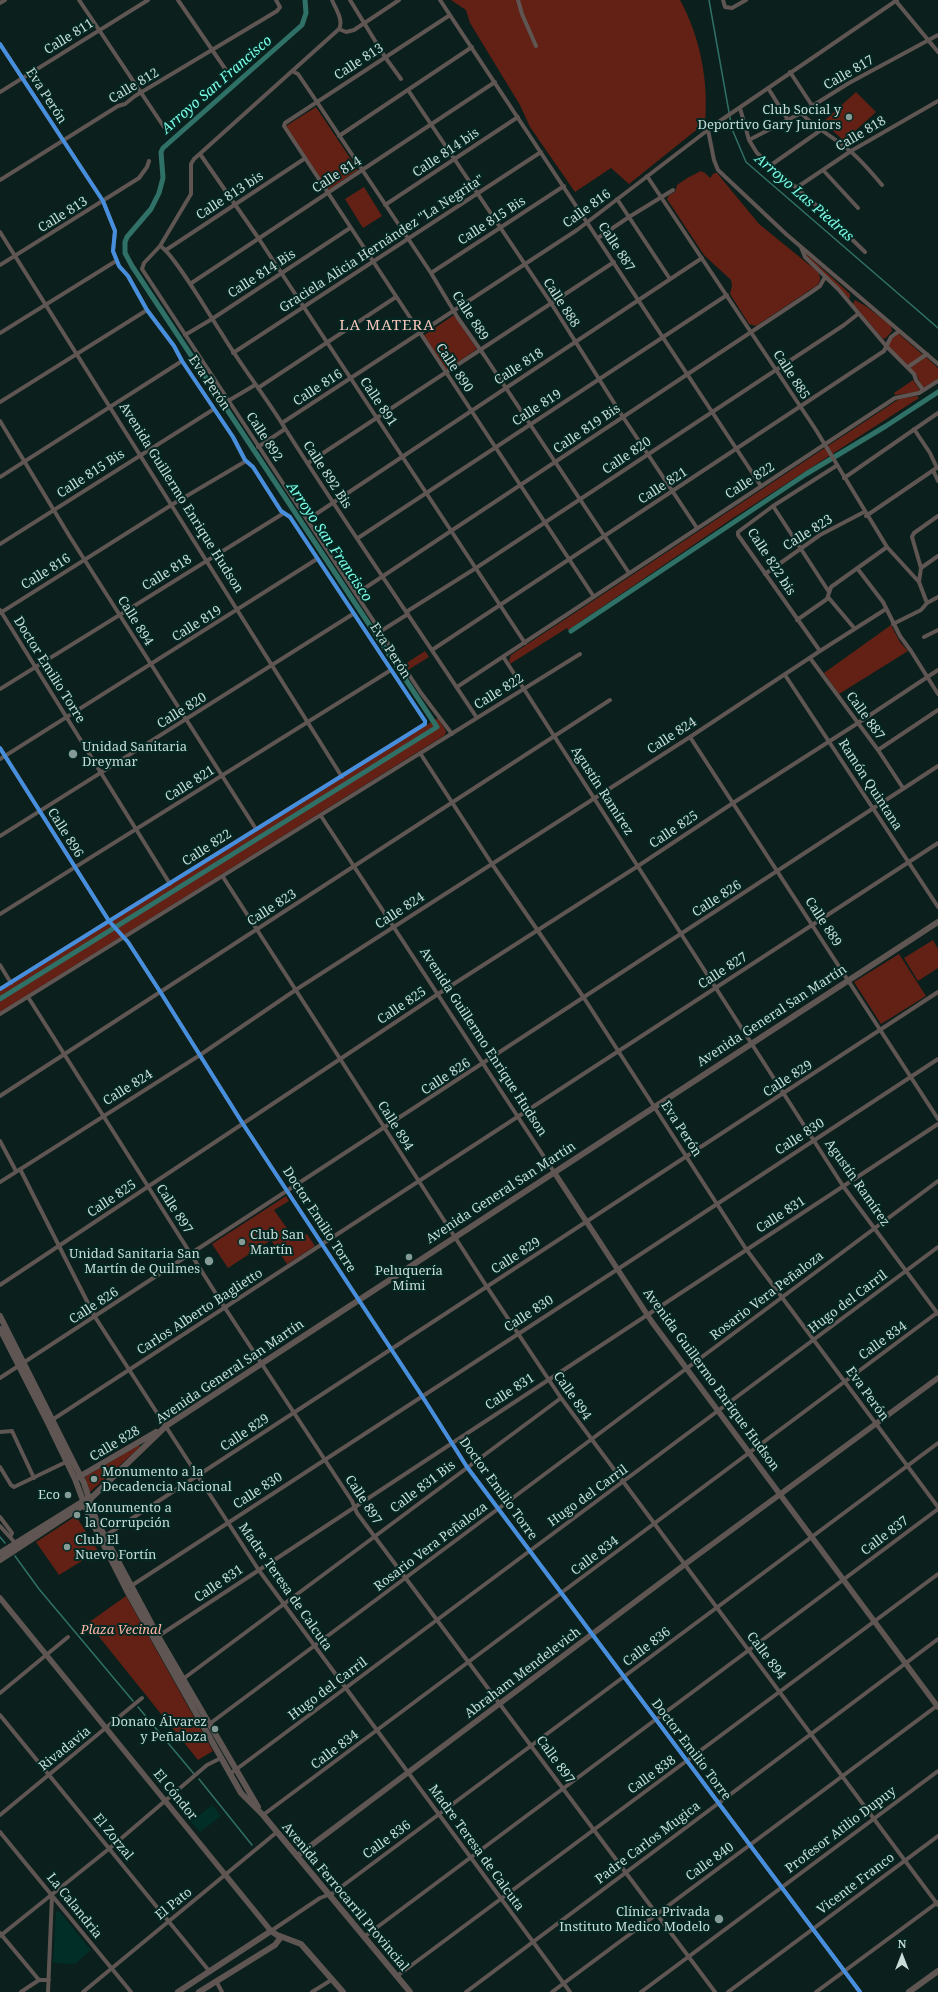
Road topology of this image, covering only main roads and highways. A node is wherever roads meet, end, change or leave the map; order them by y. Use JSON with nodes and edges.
{"nodes":[{"id":1,"x":938,"y":922,"type":"edge"},
{"id":2,"x":0,"y":1316,"type":"edge"},
{"id":3,"x":0,"y":1329,"type":"edge"},
{"id":4,"x":21,"y":1365,"type":"junction"},
{"id":5,"x":166,"y":1426,"type":"junction"},
{"id":6,"x":78,"y":1478,"type":"junction"},
{"id":7,"x":85,"y":1502,"type":"junction"},
{"id":8,"x":17,"y":1545,"type":"junction"},
{"id":9,"x":0,"y":1554,"type":"edge"},
{"id":10,"x":0,"y":1560,"type":"edge"},
{"id":11,"x":155,"y":1637,"type":"junction"},
{"id":12,"x":206,"y":1726,"type":"junction"},
{"id":13,"x":233,"y":1772,"type":"junction"},
{"id":14,"x":281,"y":1937,"type":"junction"},
{"id":15,"x":938,"y":1971,"type":"edge"},
{"id":16,"x":178,"y":1992,"type":"edge"},
{"id":17,"x":199,"y":1992,"type":"edge"},
{"id":18,"x":343,"y":1992,"type":"edge"},
{"id":19,"x":410,"y":1992,"type":"edge"},
{"id":20,"x":909,"y":1992,"type":"edge"}],
"edges":[{"from":1,"to":5,"type":"main road","name":"Avenida General San Martín"},
{"from":2,"to":4,"type":"main road"},
{"from":3,"to":4,"type":"main road"},
{"from":4,"to":6,"type":"main road"},
{"from":4,"to":6,"type":"main road"},
{"from":5,"to":6,"type":"main road","name":"Calle 828"},
{"from":5,"to":7,"type":"main road","name":"Avenida General San Martín"},
{"from":6,"to":7,"type":"main road"},
{"from":7,"to":8,"type":"main road","name":"Avenida General San Martín"},
{"from":7,"to":11,"type":"main road"},
{"from":7,"to":11,"type":"main road"},
{"from":8,"to":9,"type":"main road","name":"Avenida General San Martín"},
{"from":8,"to":10,"type":"main road","name":"Avenida General San Martín"},
{"from":11,"to":12,"type":"main road"},
{"from":11,"to":12,"type":"main road"},
{"from":12,"to":13,"type":"main road"},
{"from":12,"to":13,"type":"main road"},
{"from":13,"to":19,"type":"main road","name":"Avenida Ferrocarril Provincial"},
{"from":14,"to":16,"type":"main road","name":"El Cóndor"},
{"from":14,"to":17,"type":"main road"},
{"from":14,"to":18,"type":"main road","name":"El Cóndor"},
{"from":15,"to":20,"type":"main road"}]}
